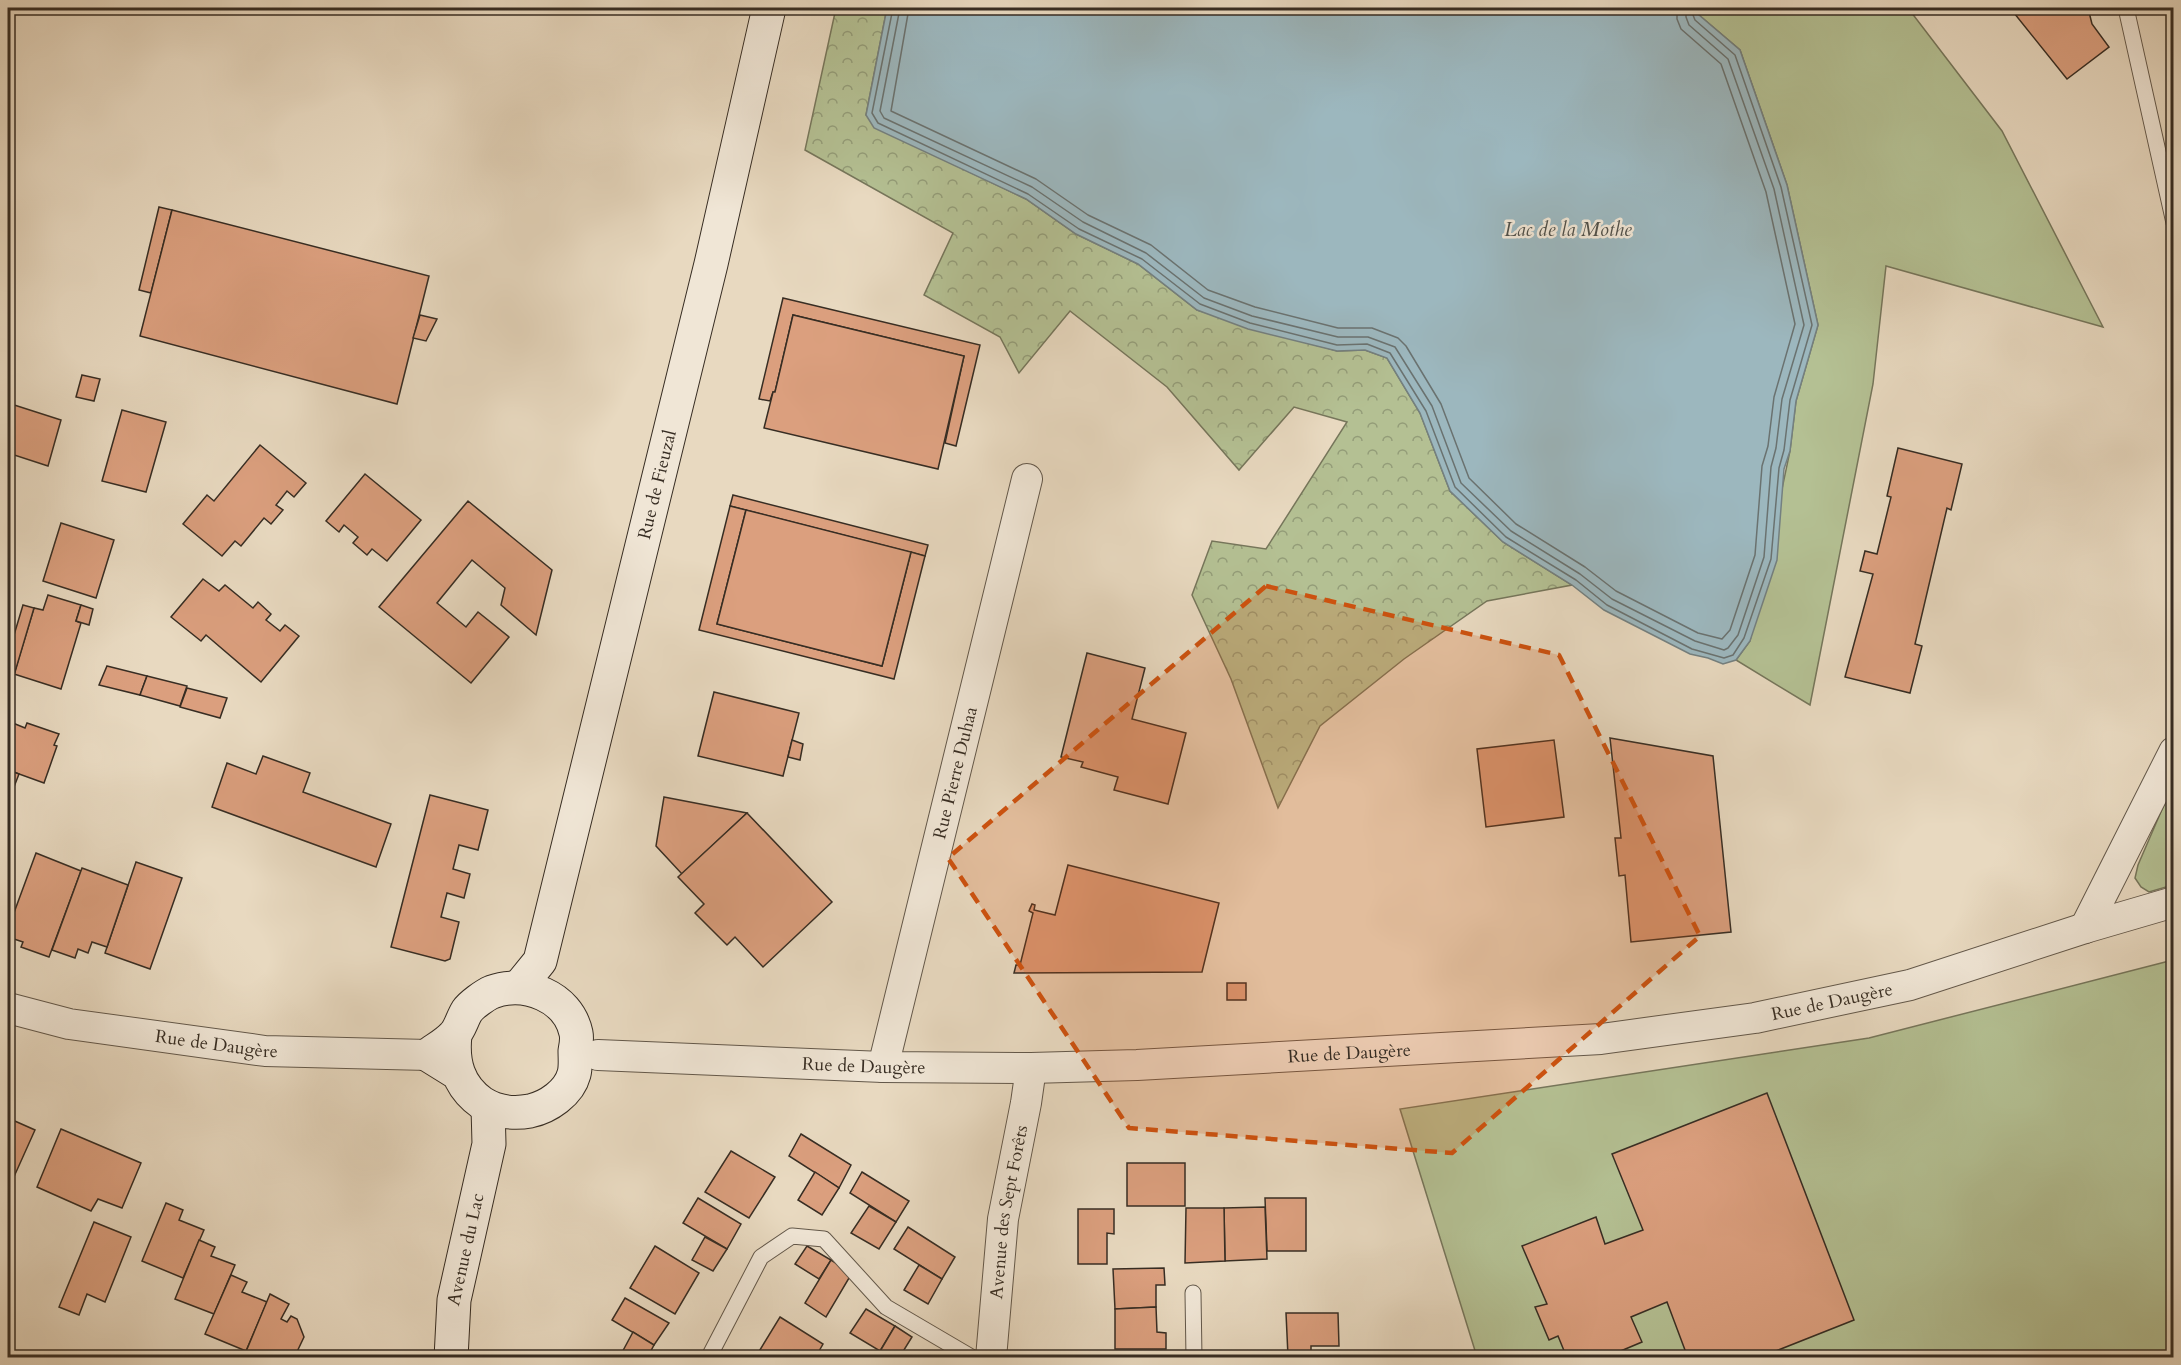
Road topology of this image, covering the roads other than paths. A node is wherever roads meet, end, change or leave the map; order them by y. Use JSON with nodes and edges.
{"nodes":[{"id":1,"x":769,"y":8,"type":"edge"},
{"id":2,"x":2126,"y":8,"type":"edge"},
{"id":3,"x":2174,"y":224,"type":"edge"},
{"id":4,"x":1027,"y":479,"type":"dead end"},
{"id":5,"x":2174,"y":752,"type":"edge"},
{"id":6,"x":2174,"y":902,"type":"edge"},
{"id":7,"x":2085,"y":928,"type":"junction"},
{"id":8,"x":540,"y":961,"type":"junction"},
{"id":9,"x":519,"y":987,"type":"junction"},
{"id":10,"x":555,"y":1000,"type":"junction"},
{"id":11,"x":8,"y":1008,"type":"edge"},
{"id":12,"x":455,"y":1035,"type":"junction"},
{"id":13,"x":583,"y":1054,"type":"junction"},
{"id":14,"x":428,"y":1055,"type":"junction"},
{"id":15,"x":883,"y":1066,"type":"junction"},
{"id":16,"x":1031,"y":1068,"type":"junction"},
{"id":17,"x":457,"y":1073,"type":"junction"},
{"id":18,"x":488,"y":1107,"type":"junction"},
{"id":19,"x":522,"y":1113,"type":"junction"},
{"id":20,"x":489,"y":1144,"type":"junction"},
{"id":21,"x":1193,"y":1293,"type":"dead end"},
{"id":22,"x":451,"y":1358,"type":"edge"},
{"id":23,"x":712,"y":1358,"type":"edge"},
{"id":24,"x":973,"y":1358,"type":"edge"},
{"id":25,"x":991,"y":1358,"type":"edge"},
{"id":26,"x":1194,"y":1358,"type":"edge"}],
"edges":[{"from":1,"to":8,"type":"street","name":"Rue de Fieuzal"},
{"from":2,"to":3,"type":"lane"},
{"from":4,"to":15,"type":"street","name":"Rue Pierre Duhaa"},
{"from":5,"to":7,"type":"street"},
{"from":6,"to":7,"type":"street","name":"Rue de Daugère"},
{"from":7,"to":16,"type":"street","name":"Rue de Daugère"},
{"from":8,"to":9,"type":"street","name":"Rue de Fieuzal"},
{"from":8,"to":10,"type":"street"},
{"from":9,"to":10,"type":"street"},
{"from":9,"to":12,"type":"street"},
{"from":10,"to":13,"type":"street"},
{"from":11,"to":14,"type":"street","name":"Rue de Daugère"},
{"from":12,"to":14,"type":"street"},
{"from":12,"to":17,"type":"street"},
{"from":13,"to":15,"type":"street","name":"Rue de Daugère"},
{"from":13,"to":19,"type":"street"},
{"from":14,"to":17,"type":"street"},
{"from":15,"to":16,"type":"street","name":"Rue de Daugère"},
{"from":16,"to":25,"type":"street","name":"Avenue des Sept Forêts"},
{"from":17,"to":18,"type":"street"},
{"from":18,"to":19,"type":"street"},
{"from":18,"to":20,"type":"street","name":"Avenue du Lac"},
{"from":19,"to":20,"type":"street"},
{"from":20,"to":22,"type":"street","name":"Avenue du Lac"},
{"from":21,"to":26,"type":"lane"},
{"from":23,"to":24,"type":"lane"}]}
